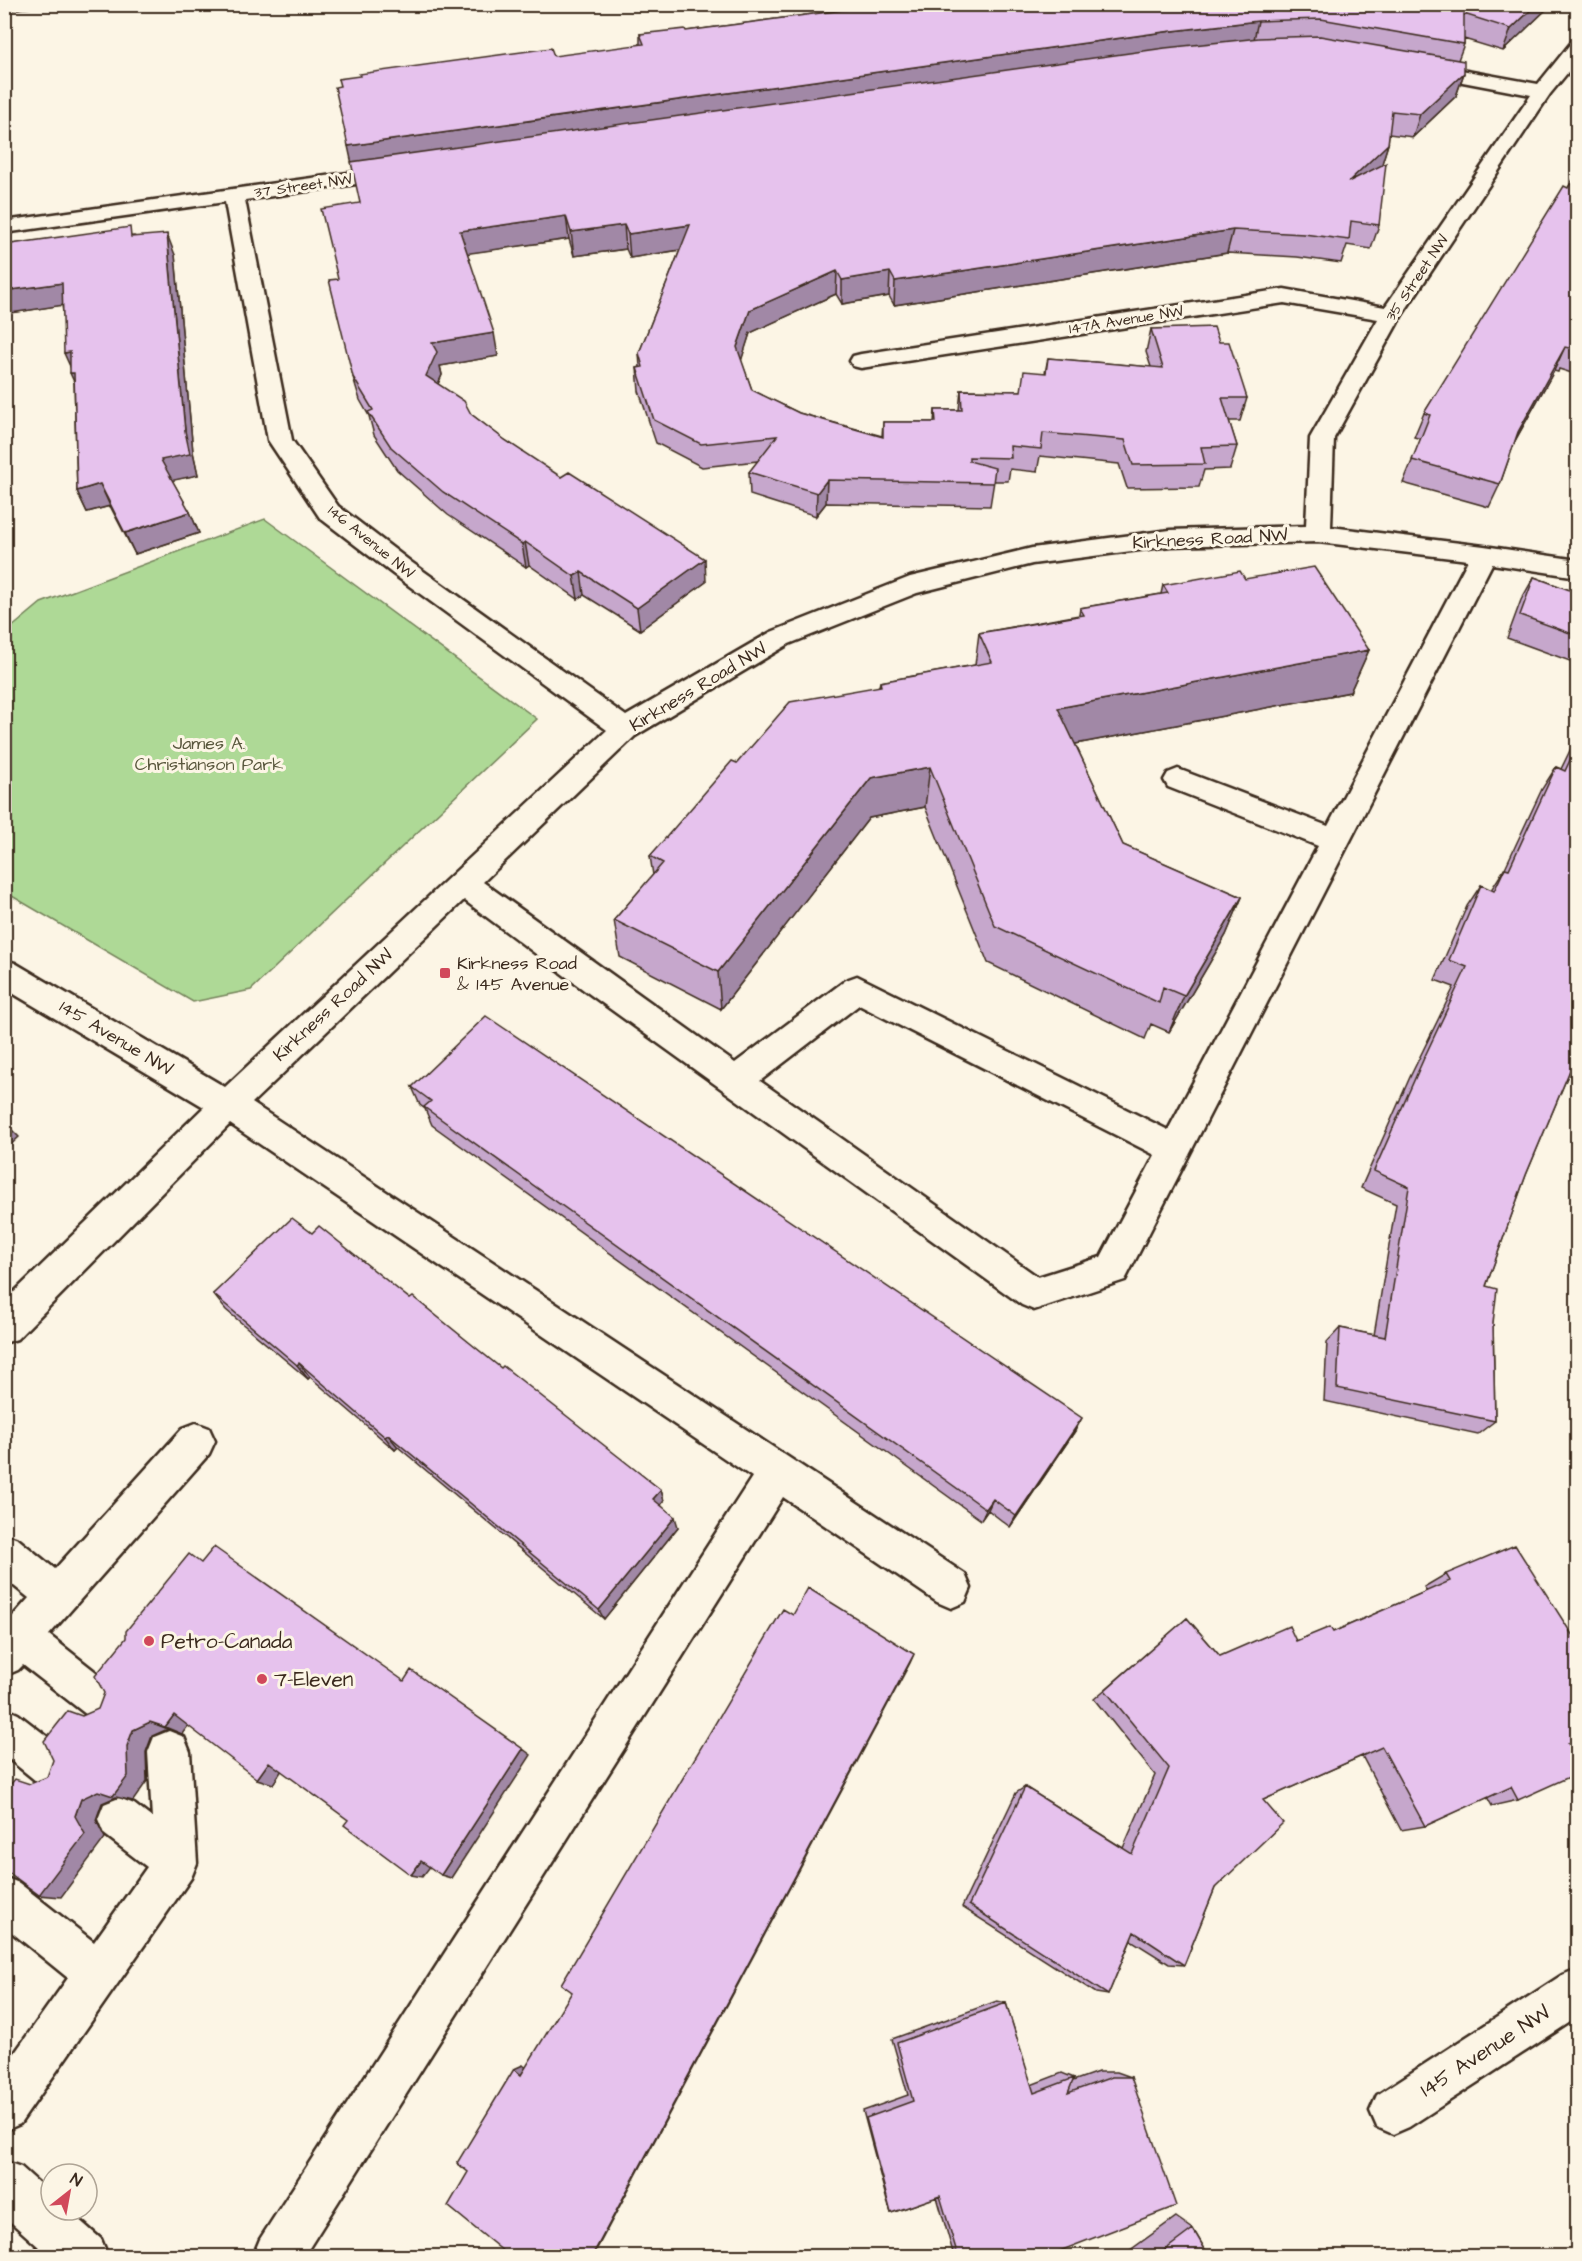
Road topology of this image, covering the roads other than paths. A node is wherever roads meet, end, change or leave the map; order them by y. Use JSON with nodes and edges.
{"nodes":[{"id":1,"x":1578,"y":47,"type":"edge"},
{"id":2,"x":1394,"y":64,"type":"edge"},
{"id":3,"x":1543,"y":91,"type":"junction"},
{"id":4,"x":412,"y":170,"type":"edge"},
{"id":5,"x":234,"y":196,"type":"junction"},
{"id":6,"x":4,"y":228,"type":"edge"},
{"id":7,"x":1391,"y":315,"type":"junction"},
{"id":8,"x":861,"y":361,"type":"dead end"},
{"id":9,"x":1318,"y":534,"type":"junction"},
{"id":10,"x":1484,"y":554,"type":"junction"},
{"id":11,"x":1578,"y":568,"type":"edge"},
{"id":12,"x":626,"y":729,"type":"junction"},
{"id":13,"x":1178,"y":780,"type":"dead end"},
{"id":14,"x":1335,"y":841,"type":"junction"},
{"id":15,"x":463,"y":883,"type":"junction"},
{"id":16,"x":4,"y":972,"type":"edge"},
{"id":17,"x":736,"y":1082,"type":"junction"},
{"id":18,"x":228,"y":1105,"type":"junction"},
{"id":19,"x":1175,"y":1149,"type":"junction"},
{"id":20,"x":4,"y":1327,"type":"edge"},
{"id":21,"x":196,"y":1441,"type":"dead end"},
{"id":22,"x":777,"y":1472,"type":"junction"},
{"id":23,"x":4,"y":1553,"type":"edge"},
{"id":24,"x":951,"y":1588,"type":"dead end"},
{"id":25,"x":58,"y":1596,"type":"junction"},
{"id":26,"x":13,"y":1647,"type":"edge"},
{"id":27,"x":101,"y":1701,"type":"edge"},
{"id":28,"x":4,"y":1728,"type":"edge"},
{"id":29,"x":169,"y":1752,"type":"edge"},
{"id":30,"x":51,"y":1766,"type":"edge"},
{"id":31,"x":119,"y":1819,"type":"edge"},
{"id":32,"x":176,"y":1863,"type":"junction"},
{"id":33,"x":4,"y":1898,"type":"edge"},
{"id":34,"x":98,"y":1974,"type":"junction"},
{"id":35,"x":1578,"y":1991,"type":"edge"},
{"id":36,"x":4,"y":2108,"type":"edge"},
{"id":37,"x":1393,"y":2111,"type":"dead end"},
{"id":38,"x":4,"y":2184,"type":"edge"},
{"id":39,"x":84,"y":2256,"type":"edge"},
{"id":40,"x":277,"y":2256,"type":"edge"}],
"edges":[{"from":1,"to":3,"type":"street","name":"35 Street NW"},
{"from":2,"to":3,"type":"street"},
{"from":3,"to":7,"type":"street","name":"35 Street NW"},
{"from":4,"to":5,"type":"street","name":"37 Street NW"},
{"from":5,"to":6,"type":"street","name":"37 Street NW"},
{"from":5,"to":12,"type":"street","name":"146 Avenue NW"},
{"from":7,"to":8,"type":"street","name":"147A Avenue NW"},
{"from":7,"to":9,"type":"street","name":"35 Street NW"},
{"from":9,"to":10,"type":"street","name":"Kirkness Road NW"},
{"from":9,"to":12,"type":"street","name":"Kirkness Road NW"},
{"from":10,"to":11,"type":"street","name":"Kirkness Road NW"},
{"from":10,"to":14,"type":"street"},
{"from":12,"to":15,"type":"street","name":"Kirkness Road NW"},
{"from":13,"to":14,"type":"street"},
{"from":14,"to":19,"type":"street"},
{"from":15,"to":17,"type":"street"},
{"from":15,"to":18,"type":"street","name":"Kirkness Road NW"},
{"from":16,"to":18,"type":"street","name":"145 Avenue NW"},
{"from":17,"to":19,"type":"street"},
{"from":17,"to":19,"type":"street"},
{"from":18,"to":20,"type":"street","name":"Kirkness Road NW"},
{"from":18,"to":22,"type":"street","name":"145 Avenue NW"},
{"from":21,"to":25,"type":"street"},
{"from":22,"to":24,"type":"street","name":"145 Avenue NW"},
{"from":22,"to":40,"type":"street"},
{"from":23,"to":25,"type":"street"},
{"from":25,"to":26,"type":"street"},
{"from":26,"to":27,"type":"street"},
{"from":28,"to":30,"type":"street"},
{"from":29,"to":32,"type":"street"},
{"from":31,"to":32,"type":"street"},
{"from":32,"to":34,"type":"street"},
{"from":33,"to":34,"type":"street"},
{"from":34,"to":36,"type":"street"},
{"from":35,"to":37,"type":"street","name":"145 Avenue NW"},
{"from":38,"to":39,"type":"street"}]}
